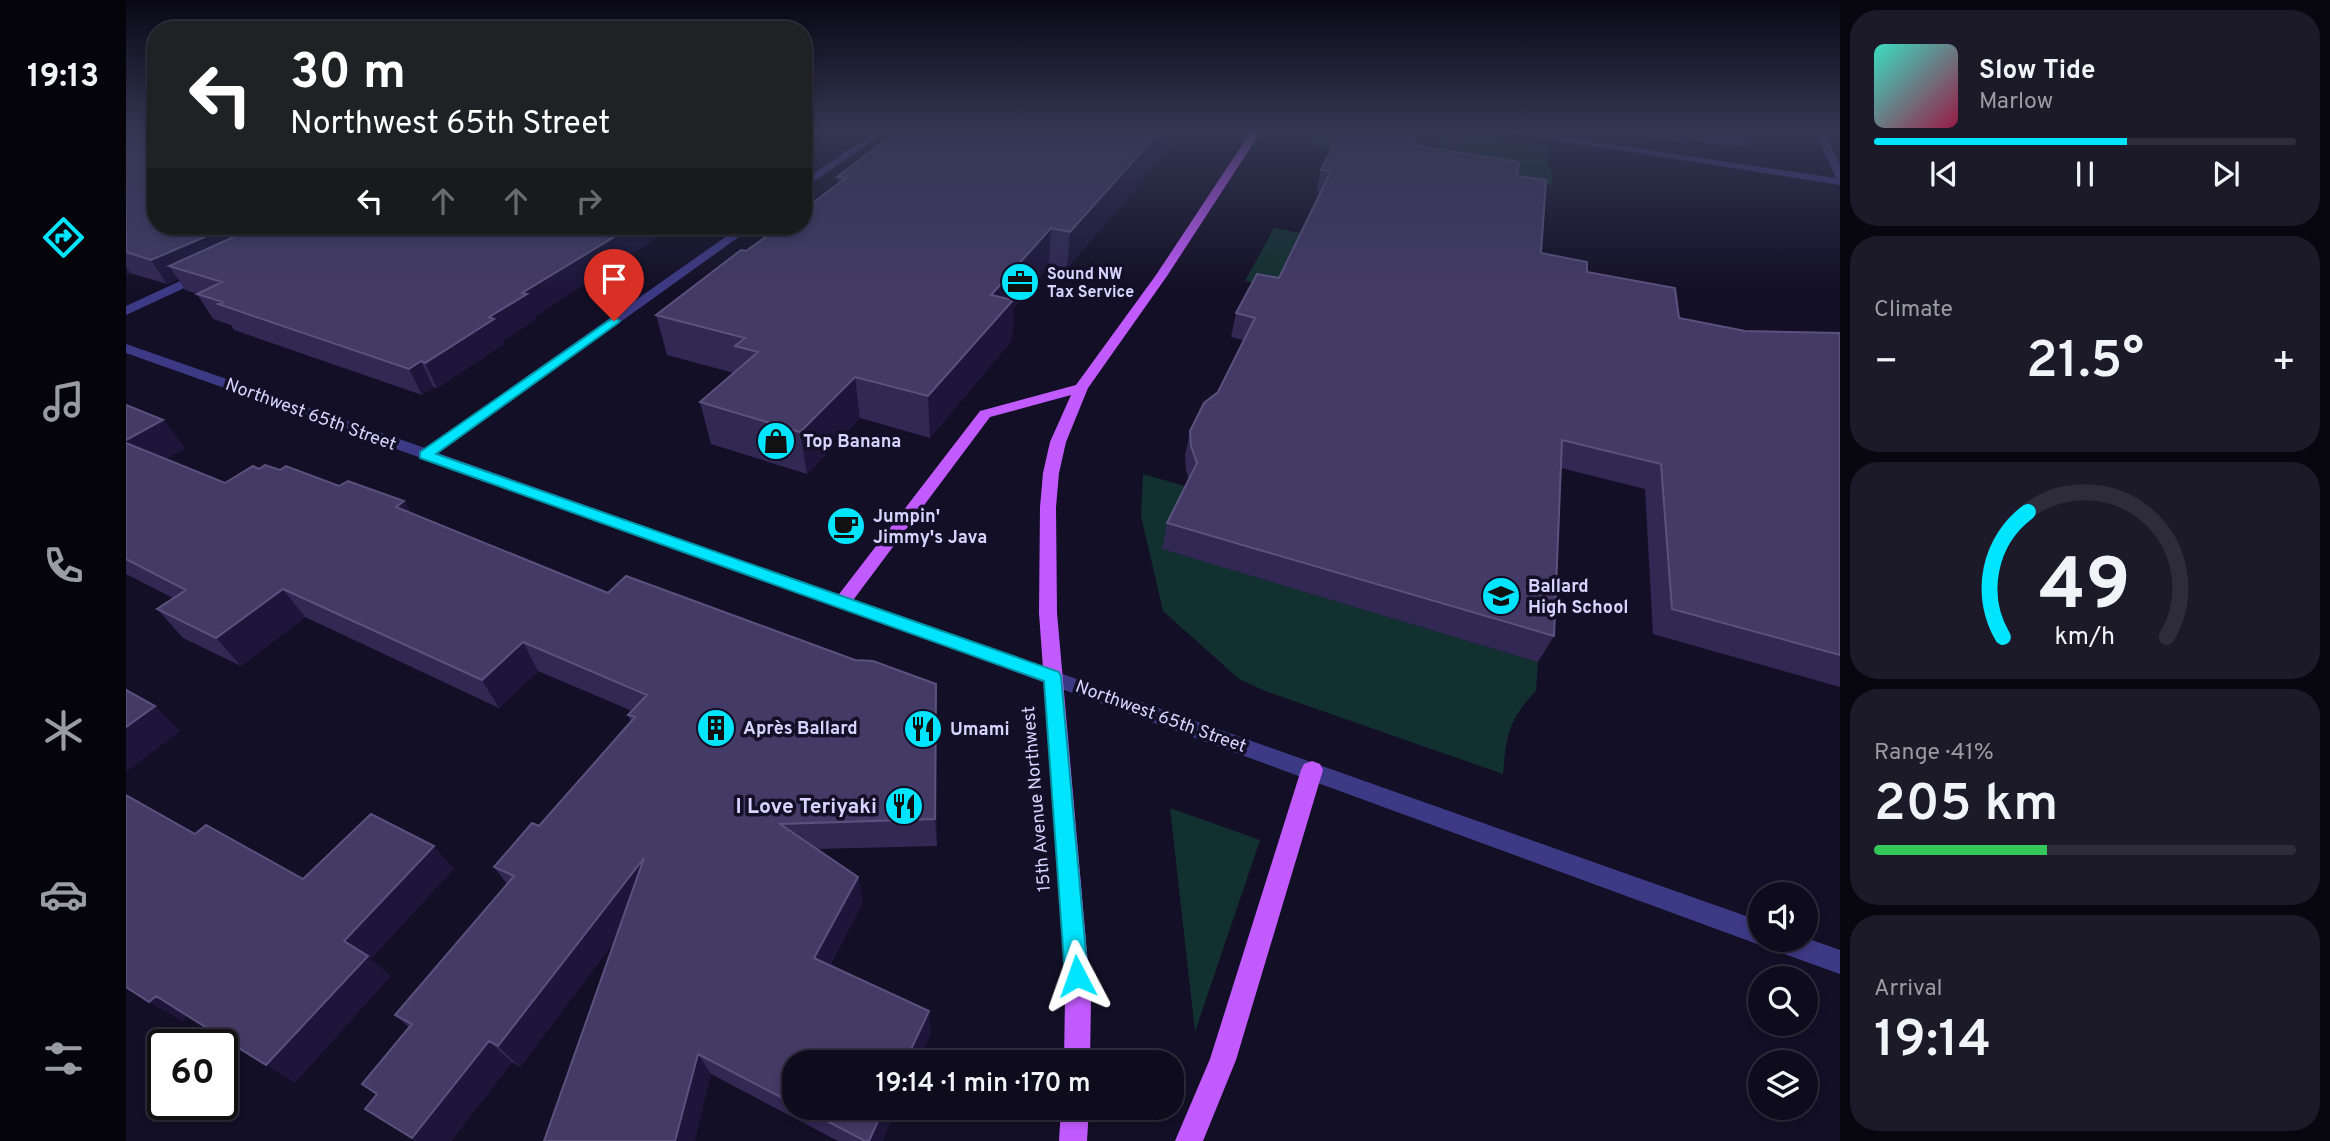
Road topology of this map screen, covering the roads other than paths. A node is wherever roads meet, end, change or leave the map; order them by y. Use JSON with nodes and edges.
{"nodes":[{"id":1,"x":1222,"y":183,"type":"edge"},
{"id":2,"x":735,"y":235,"type":"edge"},
{"id":3,"x":212,"y":271,"type":"edge"},
{"id":4,"x":126,"y":311,"type":"edge"},
{"id":5,"x":126,"y":348,"type":"edge"},
{"id":6,"x":1081,"y":388,"type":"junction"},
{"id":7,"x":425,"y":455,"type":"junction"},
{"id":8,"x":842,"y":602,"type":"junction"},
{"id":9,"x":1052,"y":677,"type":"junction"},
{"id":10,"x":1312,"y":770,"type":"junction"},
{"id":11,"x":1748,"y":929,"type":"edge"},
{"id":12,"x":1812,"y":952,"type":"edge"},
{"id":13,"x":1840,"y":962,"type":"edge"},
{"id":14,"x":1077,"y":1050,"type":"edge"},
{"id":15,"x":1074,"y":1120,"type":"edge"},
{"id":16,"x":1073,"y":1141,"type":"edge"},
{"id":17,"x":1189,"y":1141,"type":"edge"}],
"edges":[{"from":1,"to":6,"type":"main road","name":"15th Avenue Northwest"},
{"from":2,"to":7,"type":"street"},
{"from":3,"to":4,"type":"street"},
{"from":5,"to":7,"type":"street","name":"Northwest 65th Street"},
{"from":6,"to":8,"type":"main road"},
{"from":6,"to":9,"type":"main road","name":"15th Avenue Northwest"},
{"from":7,"to":8,"type":"street","name":"Northwest 65th Street"},
{"from":8,"to":9,"type":"street","name":"Northwest 65th Street"},
{"from":9,"to":10,"type":"street","name":"Northwest 65th Street"},
{"from":9,"to":14,"type":"main road","name":"15th Avenue Northwest"},
{"from":10,"to":11,"type":"street","name":"Northwest 65th Street"},
{"from":10,"to":17,"type":"main road"},
{"from":12,"to":13,"type":"street"},
{"from":15,"to":16,"type":"main road"}]}
